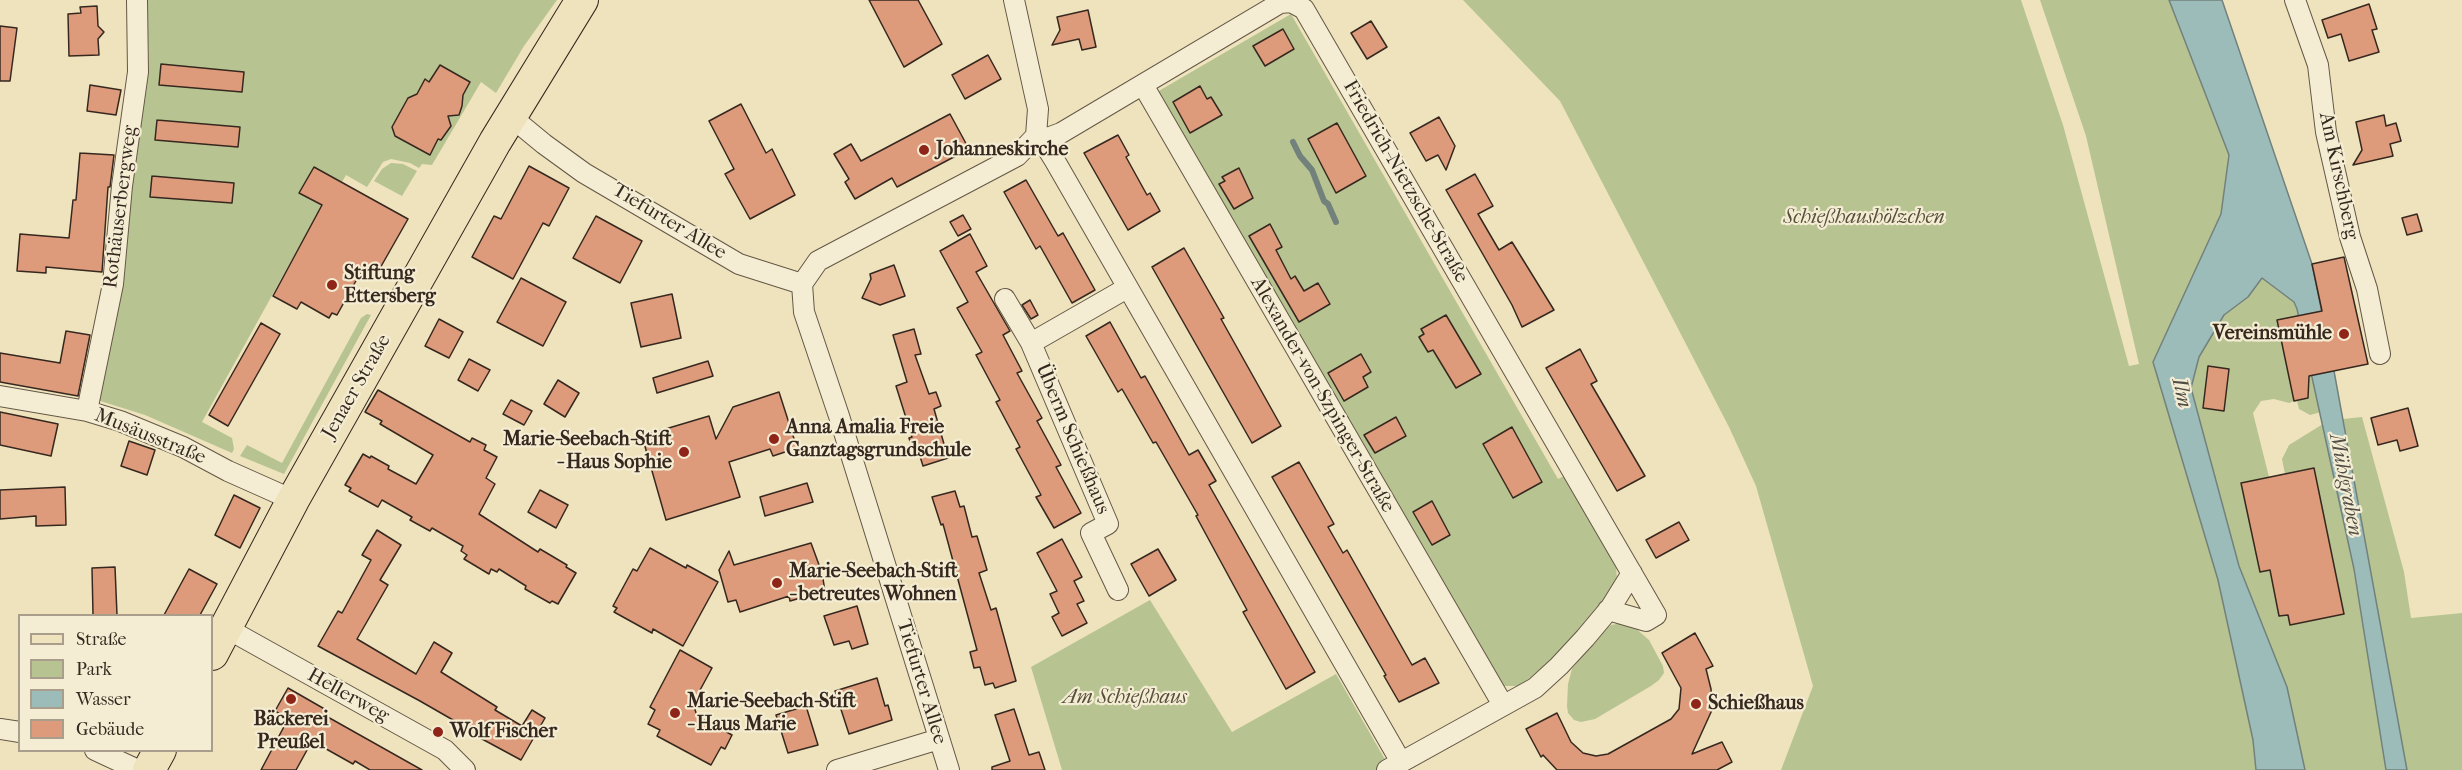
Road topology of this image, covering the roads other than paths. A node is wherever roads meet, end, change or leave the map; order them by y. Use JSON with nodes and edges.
{"nodes":[{"id":1,"x":137,"y":0,"type":"edge"},
{"id":2,"x":582,"y":0,"type":"edge"},
{"id":3,"x":1014,"y":0,"type":"edge"},
{"id":4,"x":2295,"y":0,"type":"edge"},
{"id":5,"x":1143,"y":86,"type":"junction"},
{"id":6,"x":510,"y":116,"type":"junction"},
{"id":7,"x":1039,"y":138,"type":"junction"},
{"id":8,"x":802,"y":284,"type":"junction"},
{"id":9,"x":1127,"y":288,"type":"junction"},
{"id":10,"x":1005,"y":299,"type":"dead end"},
{"id":11,"x":1031,"y":343,"type":"junction"},
{"id":12,"x":2380,"y":354,"type":"dead end"},
{"id":13,"x":0,"y":396,"type":"edge"},
{"id":14,"x":87,"y":411,"type":"junction"},
{"id":15,"x":293,"y":500,"type":"junction"},
{"id":16,"x":1632,"y":573,"type":"junction"},
{"id":17,"x":1118,"y":591,"type":"dead end"},
{"id":18,"x":1608,"y":610,"type":"junction"},
{"id":19,"x":219,"y":641,"type":"edge"},
{"id":20,"x":1503,"y":705,"type":"junction"},
{"id":21,"x":0,"y":729,"type":"edge"},
{"id":22,"x":18,"y":732,"type":"edge"},
{"id":23,"x":939,"y":739,"type":"junction"},
{"id":24,"x":99,"y":752,"type":"edge"},
{"id":25,"x":159,"y":752,"type":"edge"},
{"id":26,"x":1394,"y":766,"type":"edge"},
{"id":27,"x":138,"y":770,"type":"edge"},
{"id":28,"x":149,"y":770,"type":"edge"},
{"id":29,"x":465,"y":770,"type":"edge"},
{"id":30,"x":837,"y":770,"type":"edge"},
{"id":31,"x":949,"y":770,"type":"edge"}],
"edges":[{"from":1,"to":14,"type":"street","name":"Rothäuserbergweg"},
{"from":2,"to":6,"type":"main road","name":"Jenaer Straße"},
{"from":3,"to":7,"type":"street"},
{"from":4,"to":12,"type":"street","name":"Am Kirschberg"},
{"from":5,"to":7,"type":"street","name":"Friedrich-Nietzsche-Straße"},
{"from":5,"to":16,"type":"street","name":"Friedrich-Nietzsche-Straße"},
{"from":5,"to":20,"type":"street","name":"Alexander-von-Szpinger-Straße"},
{"from":6,"to":8,"type":"street","name":"Tiefurter Allee"},
{"from":6,"to":15,"type":"main road","name":"Jenaer Straße"},
{"from":7,"to":8,"type":"street"},
{"from":7,"to":9,"type":"street"},
{"from":8,"to":23,"type":"street","name":"Tiefurter Allee"},
{"from":9,"to":11,"type":"street","name":"Überm Schießhaus"},
{"from":9,"to":26,"type":"street"},
{"from":10,"to":11,"type":"street","name":"Überm Schießhaus"},
{"from":11,"to":17,"type":"street","name":"Überm Schießhaus"},
{"from":13,"to":14,"type":"street","name":"Musäusstraße"},
{"from":14,"to":15,"type":"street","name":"Musäusstraße"},
{"from":15,"to":19,"type":"main road","name":"Jenaer Straße"},
{"from":16,"to":18,"type":"street"},
{"from":16,"to":18,"type":"street","name":"Friedrich-Nietzsche-Straße"},
{"from":18,"to":20,"type":"street"},
{"from":19,"to":29,"type":"street","name":"Hellerweg"},
{"from":20,"to":26,"type":"street"},
{"from":21,"to":22,"type":"street"},
{"from":23,"to":30,"type":"street"},
{"from":23,"to":31,"type":"street","name":"Tiefurter Allee"},
{"from":24,"to":27,"type":"street"},
{"from":25,"to":28,"type":"main road"}]}
